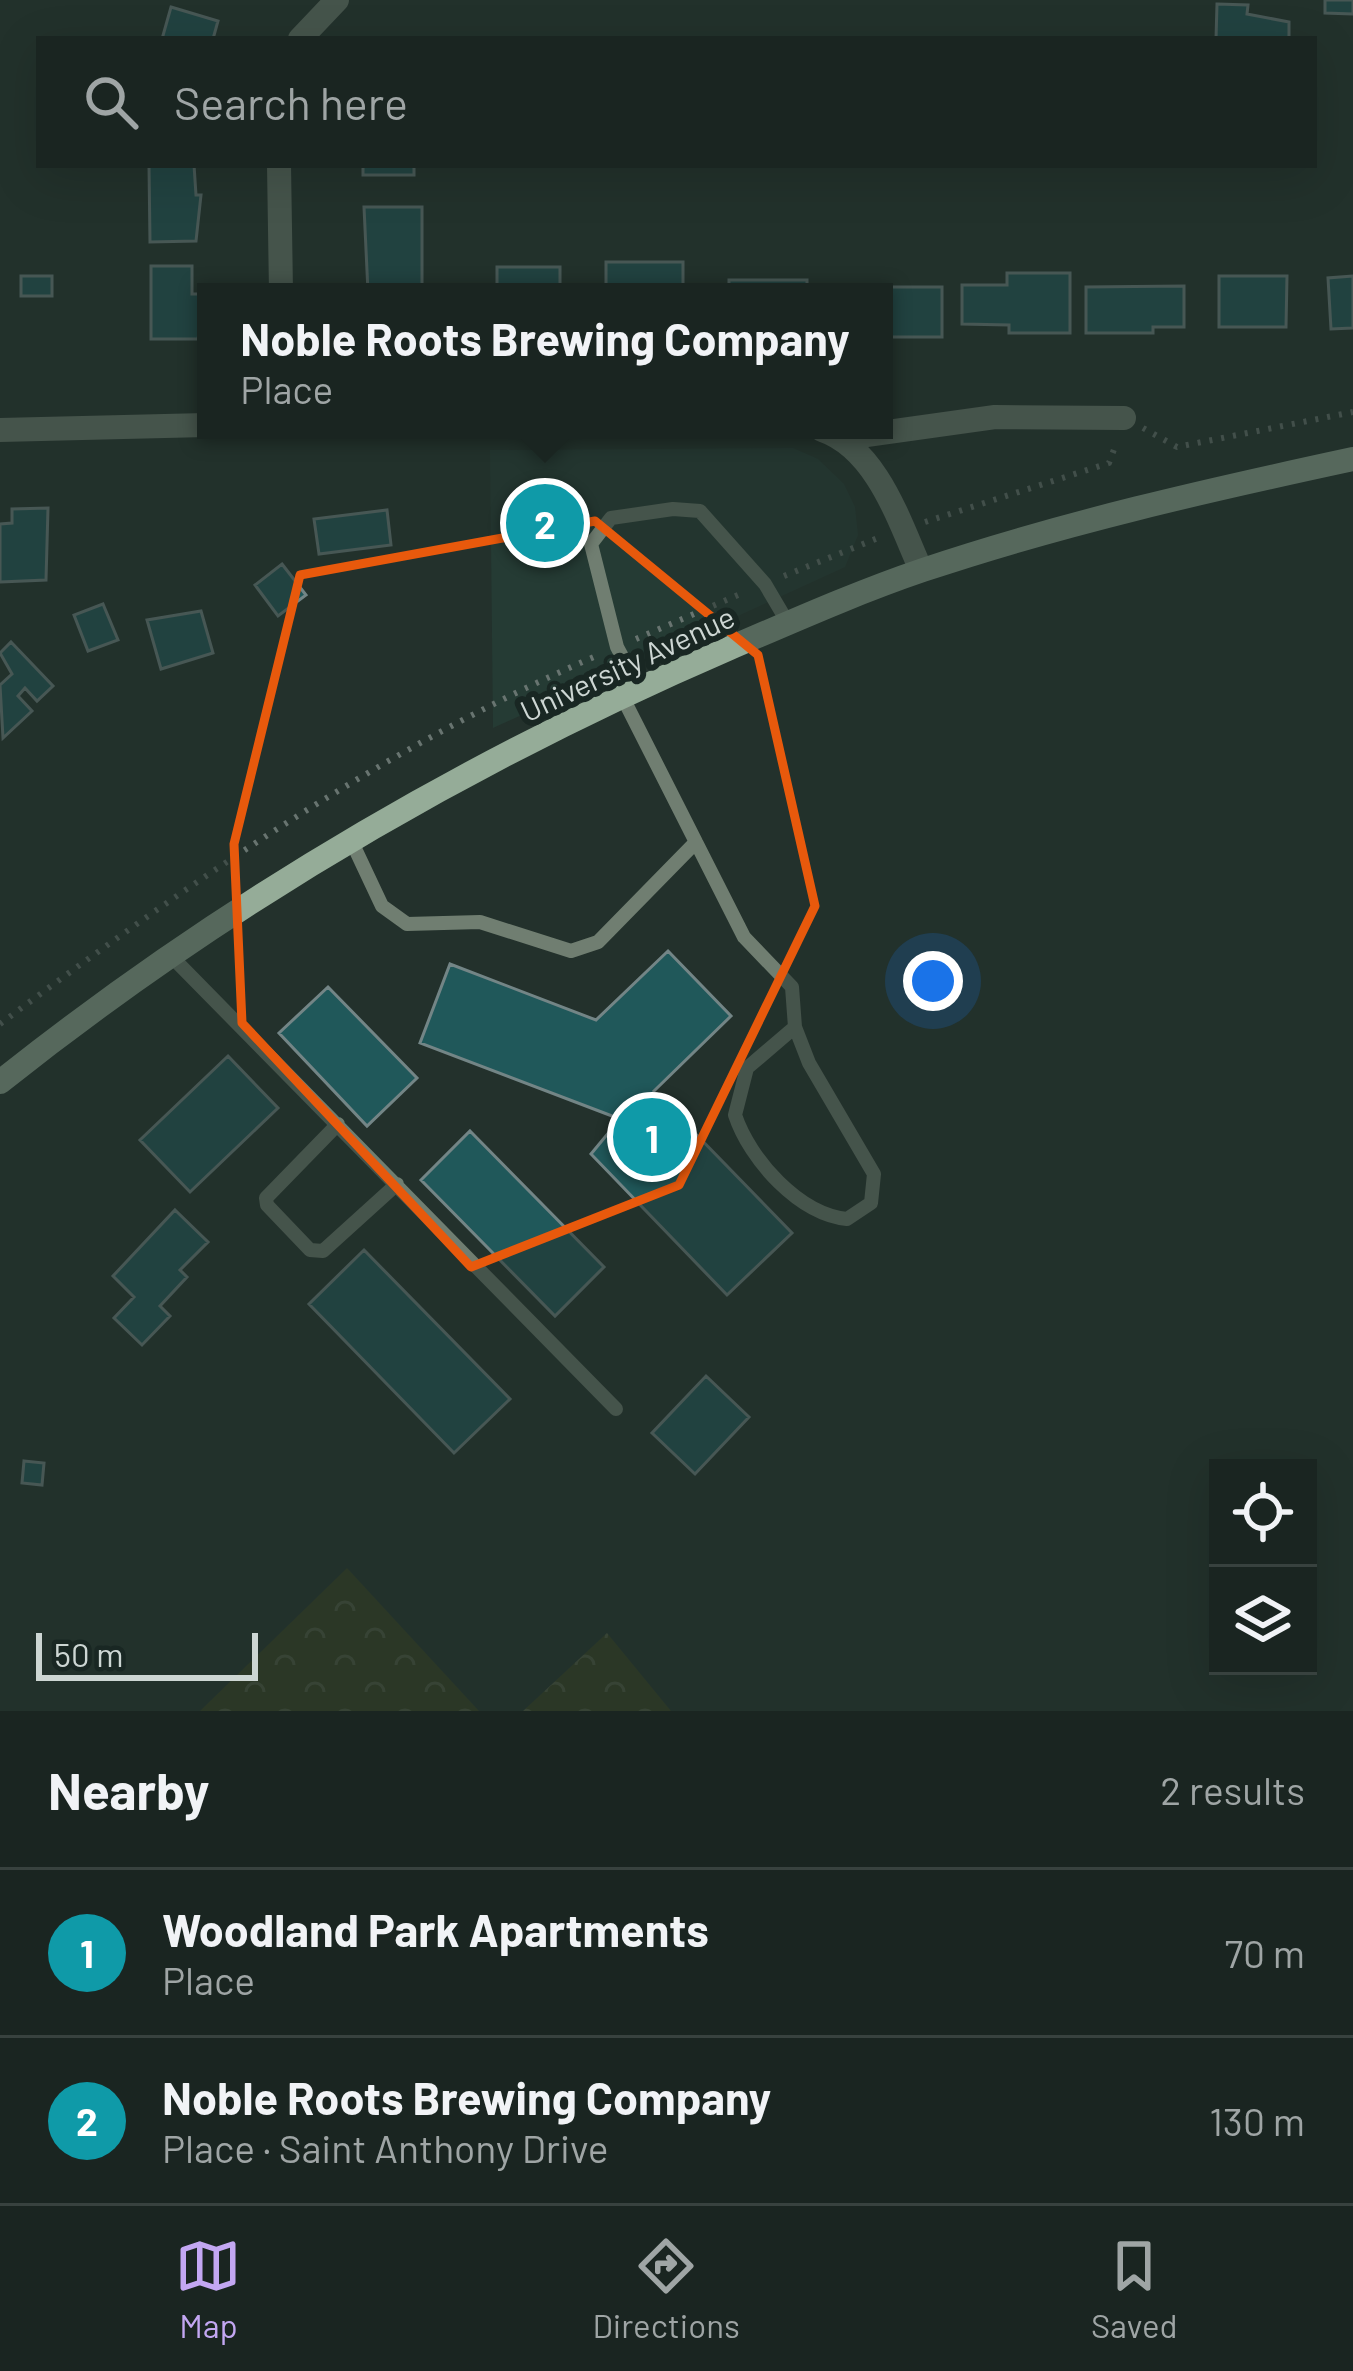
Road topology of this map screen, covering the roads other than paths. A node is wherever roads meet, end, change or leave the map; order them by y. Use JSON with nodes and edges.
{"nodes":[{"id":1,"x":337,"y":0,"type":"edge"},
{"id":2,"x":302,"y":36,"type":"edge"},
{"id":3,"x":280,"y":168,"type":"edge"},
{"id":4,"x":281,"y":283,"type":"edge"},
{"id":5,"x":1124,"y":418,"type":"dead end"},
{"id":6,"x":197,"y":425,"type":"edge"},
{"id":7,"x":893,"y":428,"type":"edge"},
{"id":8,"x":0,"y":430,"type":"edge"},
{"id":9,"x":838,"y":439,"type":"edge"},
{"id":10,"x":1353,"y":459,"type":"edge"},
{"id":11,"x":921,"y":570,"type":"junction"},
{"id":12,"x":788,"y":623,"type":"junction"},
{"id":13,"x":630,"y":692,"type":"junction"},
{"id":14,"x":350,"y":838,"type":"junction"},
{"id":15,"x":696,"y":842,"type":"junction"},
{"id":16,"x":170,"y":955,"type":"junction"},
{"id":17,"x":795,"y":1027,"type":"junction"},
{"id":18,"x":0,"y":1082,"type":"edge"},
{"id":19,"x":338,"y":1124,"type":"junction"},
{"id":20,"x":397,"y":1184,"type":"junction"},
{"id":21,"x":616,"y":1409,"type":"dead end"}],
"edges":[{"from":1,"to":2,"type":"street"},
{"from":3,"to":4,"type":"street"},
{"from":5,"to":7,"type":"street"},
{"from":6,"to":8,"type":"street"},
{"from":9,"to":11,"type":"street"},
{"from":10,"to":11,"type":"main road","name":"University Avenue"},
{"from":11,"to":12,"type":"main road","name":"University Avenue"},
{"from":12,"to":13,"type":"main road","name":"University Avenue"},
{"from":12,"to":13,"type":"lane"},
{"from":13,"to":14,"type":"main road","name":"University Avenue"},
{"from":13,"to":15,"type":"lane"},
{"from":14,"to":15,"type":"lane"},
{"from":14,"to":16,"type":"main road","name":"University Avenue"},
{"from":15,"to":17,"type":"lane"},
{"from":16,"to":18,"type":"main road","name":"University Avenue"},
{"from":16,"to":19,"type":"lane"},
{"from":17,"to":17,"type":"lane"},
{"from":19,"to":20,"type":"lane"},
{"from":19,"to":20,"type":"lane"},
{"from":20,"to":21,"type":"lane"}]}
